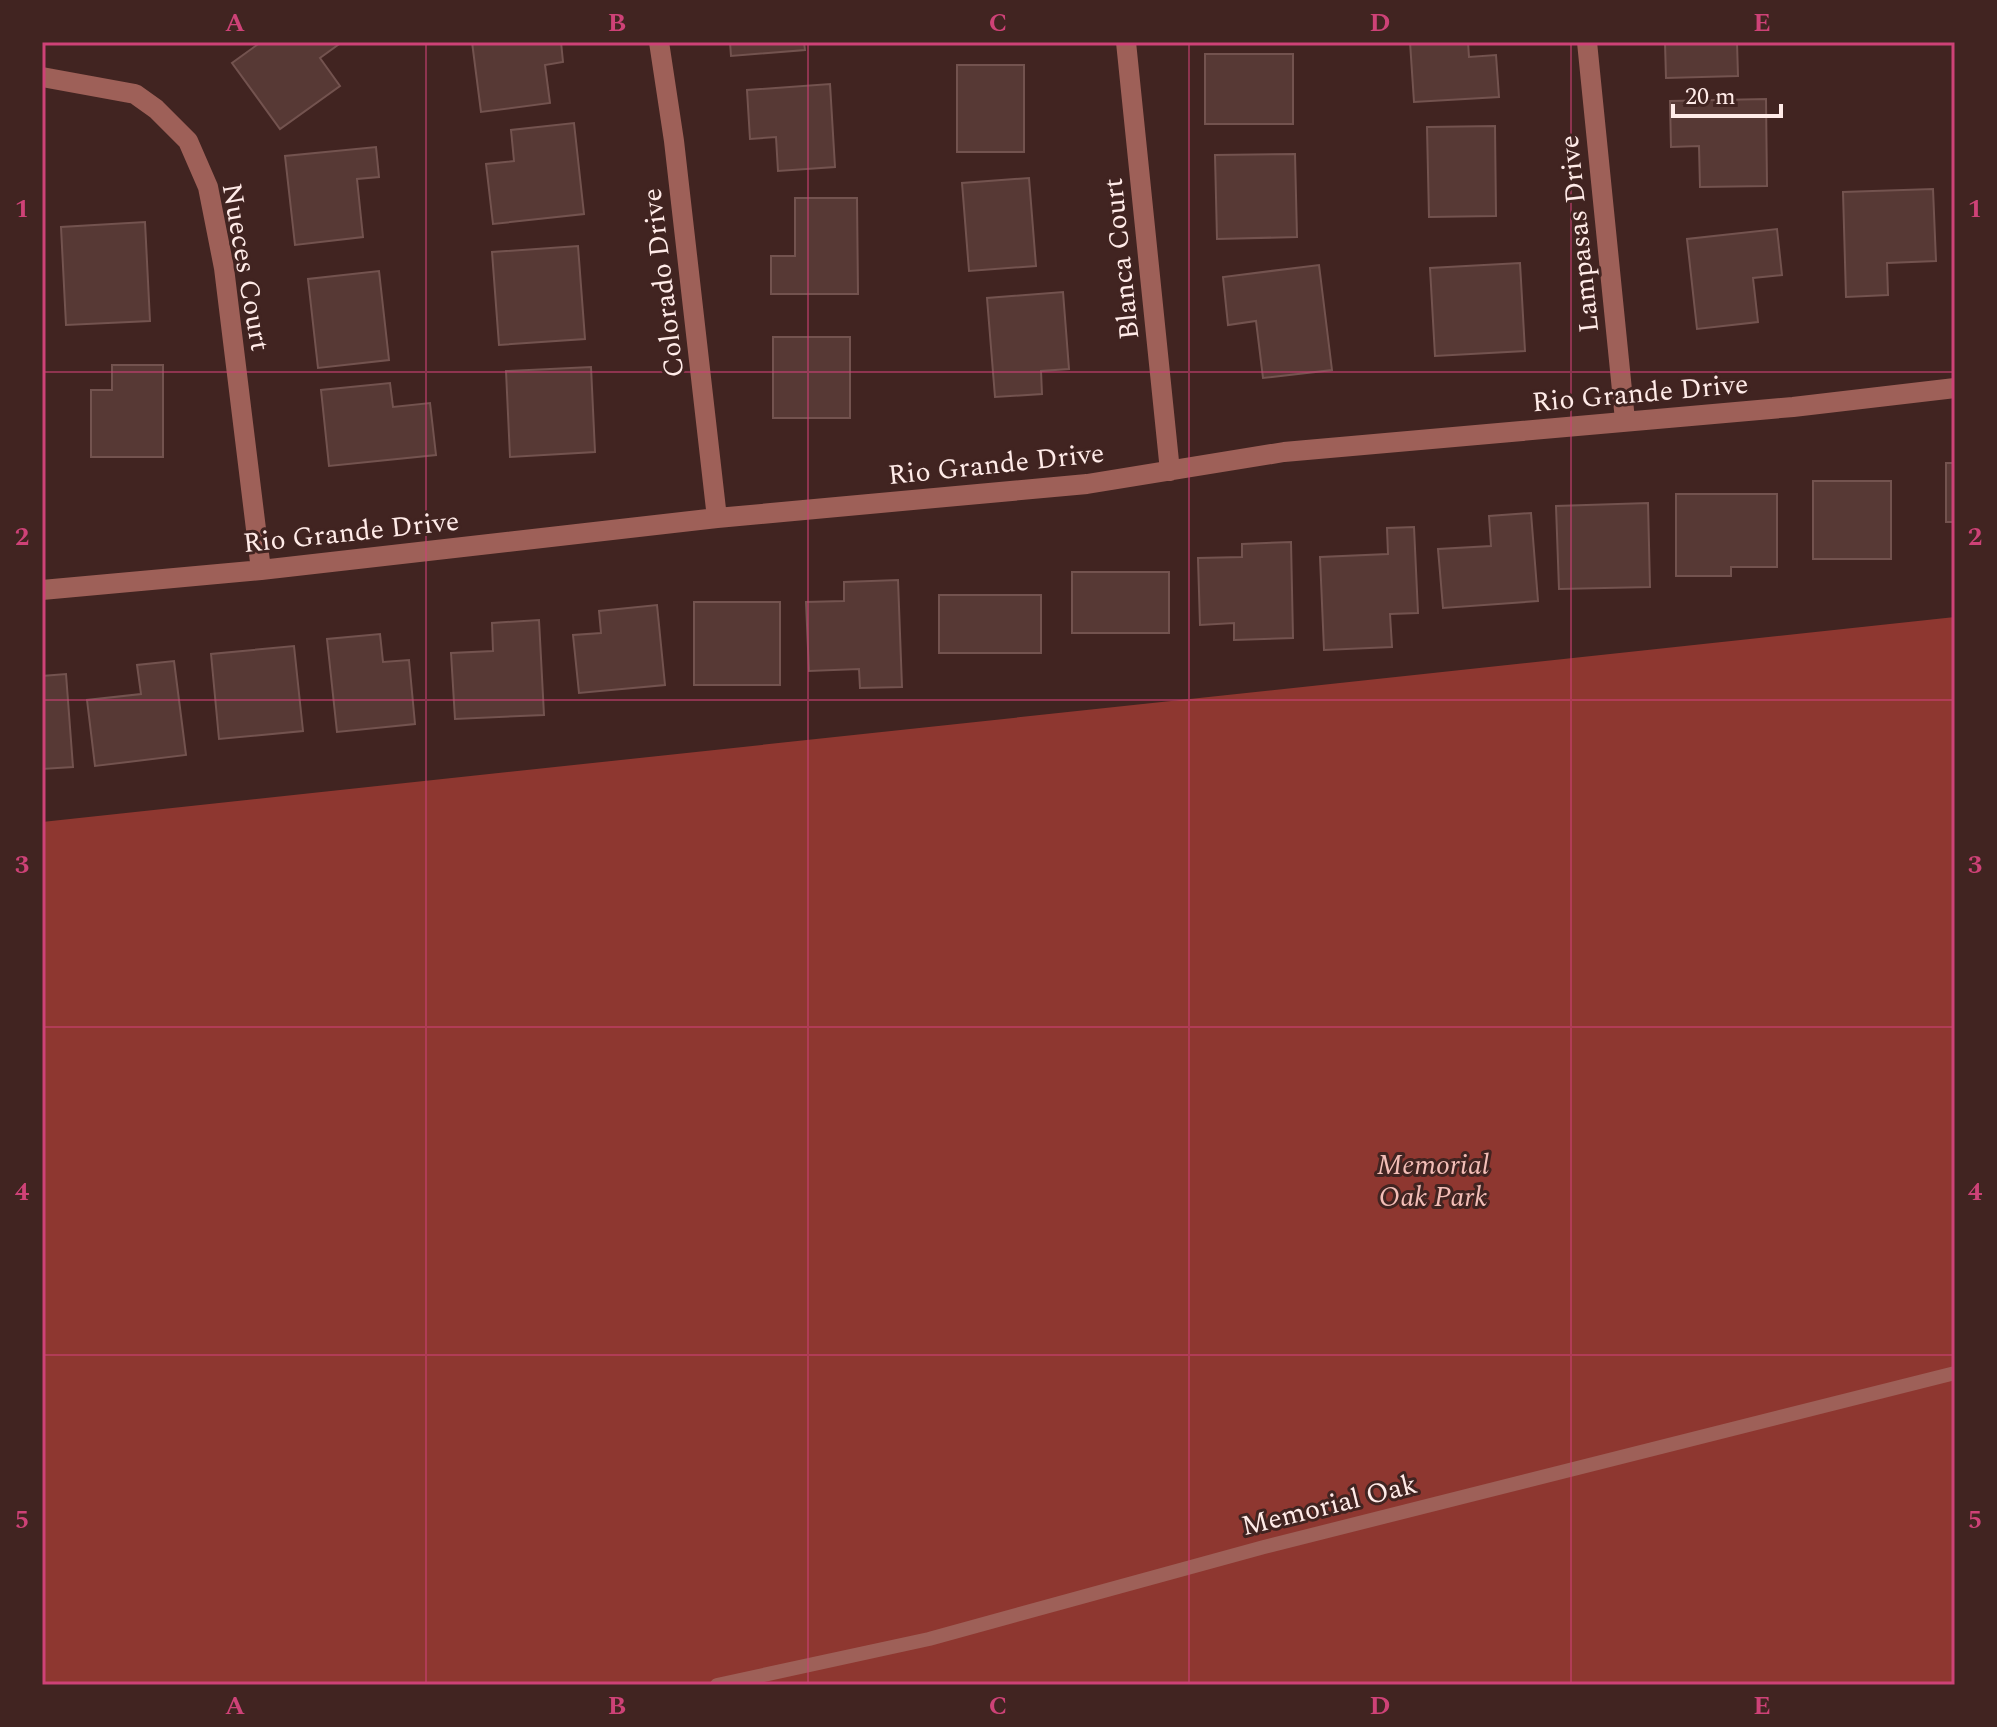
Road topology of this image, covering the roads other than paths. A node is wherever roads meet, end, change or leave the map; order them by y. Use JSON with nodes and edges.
{"nodes":[{"id":1,"x":659,"y":42,"type":"edge"},
{"id":2,"x":1126,"y":42,"type":"edge"},
{"id":3,"x":1587,"y":42,"type":"edge"},
{"id":4,"x":42,"y":77,"type":"edge"},
{"id":5,"x":1955,"y":388,"type":"edge"},
{"id":6,"x":1625,"y":420,"type":"junction"},
{"id":7,"x":1170,"y":471,"type":"junction"},
{"id":8,"x":717,"y":518,"type":"junction"},
{"id":9,"x":261,"y":570,"type":"junction"},
{"id":10,"x":42,"y":590,"type":"edge"},
{"id":11,"x":1955,"y":1373,"type":"edge"},
{"id":12,"x":717,"y":1685,"type":"edge"}],
"edges":[{"from":1,"to":8,"type":"street","name":"Colorado Drive"},
{"from":2,"to":7,"type":"street","name":"Blanca Court"},
{"from":3,"to":6,"type":"street","name":"Lampasas Drive"},
{"from":4,"to":9,"type":"street","name":"Nueces Court"},
{"from":5,"to":6,"type":"street","name":"Rio Grande Drive"},
{"from":6,"to":7,"type":"street","name":"Rio Grande Drive"},
{"from":7,"to":8,"type":"street","name":"Rio Grande Drive"},
{"from":8,"to":9,"type":"street","name":"Rio Grande Drive"},
{"from":9,"to":10,"type":"street","name":"Rio Grande Drive"},
{"from":11,"to":12,"type":"lane","name":"Memorial Oak"}]}
